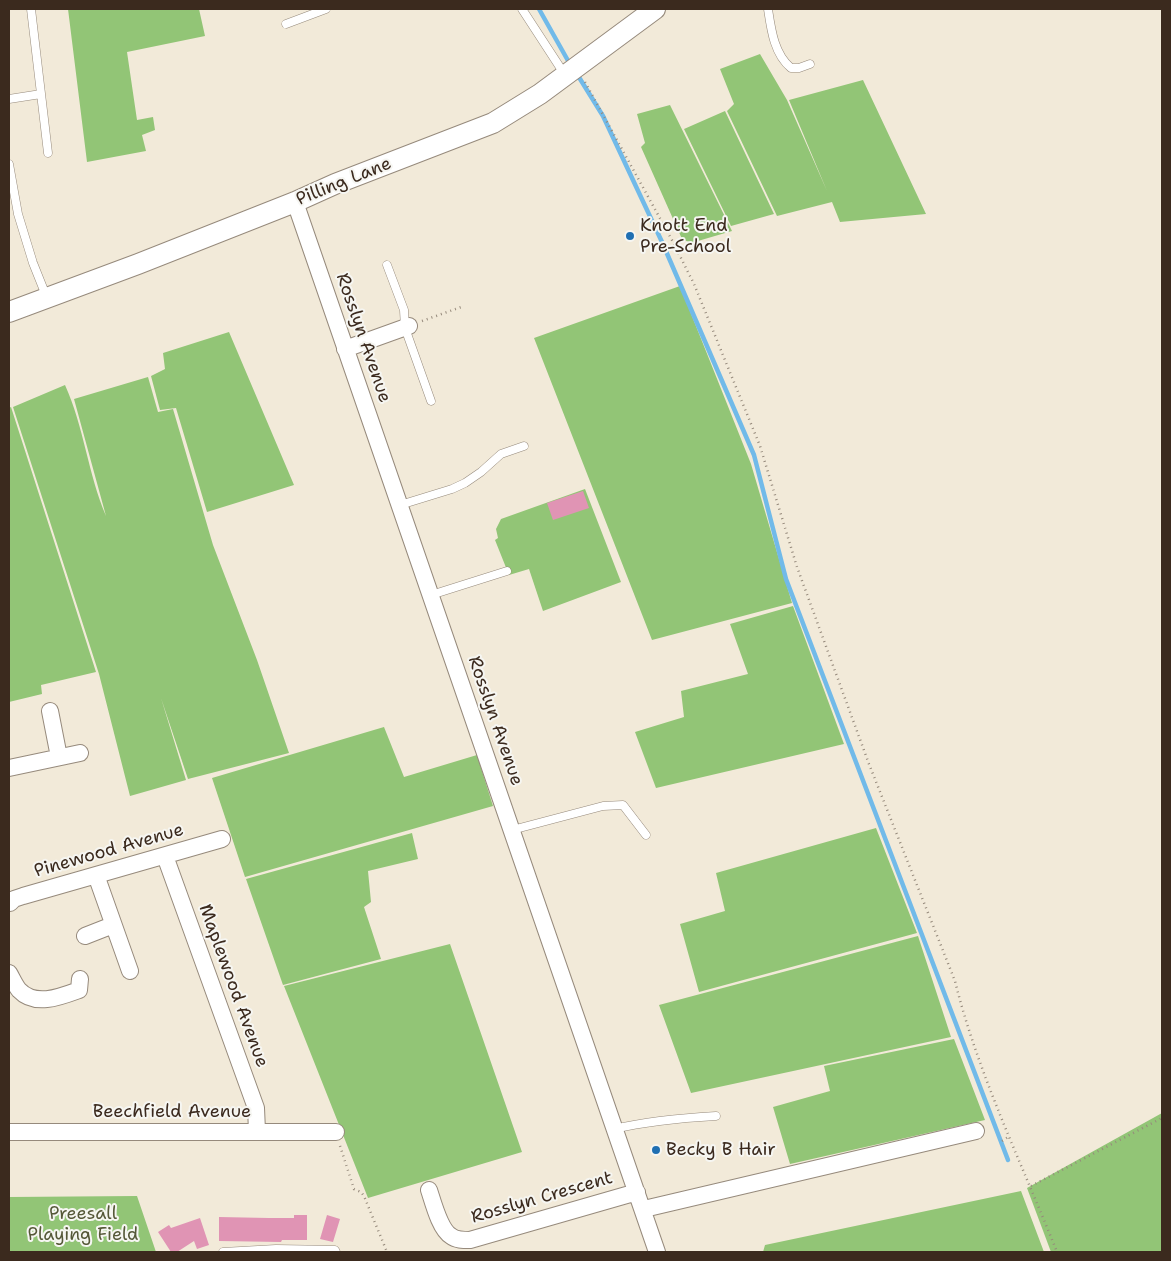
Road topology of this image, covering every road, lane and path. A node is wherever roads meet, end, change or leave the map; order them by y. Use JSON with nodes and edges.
{"nodes":[{"id":1,"x":32,"y":9,"type":"edge"},
{"id":2,"x":326,"y":9,"type":"edge"},
{"id":3,"x":522,"y":9,"type":"edge"},
{"id":4,"x":655,"y":9,"type":"edge"},
{"id":5,"x":768,"y":9,"type":"edge"},
{"id":6,"x":286,"y":24,"type":"dead end"},
{"id":7,"x":810,"y":64,"type":"dead end"},
{"id":8,"x":571,"y":71,"type":"junction"},
{"id":9,"x":588,"y":87,"type":"dead end"},
{"id":10,"x":41,"y":94,"type":"junction"},
{"id":11,"x":9,"y":99,"type":"edge"},
{"id":12,"x":48,"y":153,"type":"dead end"},
{"id":13,"x":9,"y":164,"type":"edge"},
{"id":14,"x":295,"y":202,"type":"junction"},
{"id":15,"x":387,"y":265,"type":"dead end"},
{"id":16,"x":46,"y":298,"type":"junction"},
{"id":17,"x":464,"y":306,"type":"dead end"},
{"id":18,"x":9,"y":312,"type":"edge"},
{"id":19,"x":407,"y":327,"type":"junction"},
{"id":20,"x":345,"y":349,"type":"junction"},
{"id":21,"x":431,"y":401,"type":"dead end"},
{"id":22,"x":524,"y":446,"type":"dead end"},
{"id":23,"x":400,"y":505,"type":"junction"},
{"id":24,"x":507,"y":570,"type":"dead end"},
{"id":25,"x":431,"y":595,"type":"junction"},
{"id":26,"x":50,"y":711,"type":"dead end"},
{"id":27,"x":80,"y":753,"type":"dead end"},
{"id":28,"x":59,"y":758,"type":"junction"},
{"id":29,"x":9,"y":768,"type":"edge"},
{"id":30,"x":512,"y":830,"type":"junction"},
{"id":31,"x":646,"y":835,"type":"dead end"},
{"id":32,"x":222,"y":839,"type":"dead end"},
{"id":33,"x":165,"y":856,"type":"junction"},
{"id":34,"x":96,"y":875,"type":"junction"},
{"id":35,"x":9,"y":904,"type":"edge"},
{"id":36,"x":113,"y":925,"type":"junction"},
{"id":37,"x":85,"y":936,"type":"dead end"},
{"id":38,"x":130,"y":971,"type":"dead end"},
{"id":39,"x":9,"y":973,"type":"edge"},
{"id":40,"x":80,"y":979,"type":"dead end"},
{"id":41,"x":716,"y":1116,"type":"dead end"},
{"id":42,"x":1162,"y":1118,"type":"edge"},
{"id":43,"x":614,"y":1130,"type":"junction"},
{"id":44,"x":257,"y":1131,"type":"junction"},
{"id":45,"x":976,"y":1131,"type":"dead end"},
{"id":46,"x":9,"y":1132,"type":"edge"},
{"id":47,"x":336,"y":1132,"type":"joint"},
{"id":48,"x":1008,"y":1137,"type":"junction"},
{"id":49,"x":1002,"y":1141,"type":"dead end"},
{"id":50,"x":1031,"y":1186,"type":"junction"},
{"id":51,"x":429,"y":1190,"type":"dead end"},
{"id":52,"x":637,"y":1192,"type":"junction"},
{"id":53,"x":644,"y":1209,"type":"junction"},
{"id":54,"x":223,"y":1252,"type":"edge"},
{"id":55,"x":336,"y":1252,"type":"edge"},
{"id":56,"x":387,"y":1252,"type":"edge"},
{"id":57,"x":657,"y":1252,"type":"edge"},
{"id":58,"x":1057,"y":1252,"type":"edge"}],
"edges":[{"from":1,"to":10,"type":"lane"},
{"from":2,"to":6,"type":"lane"},
{"from":3,"to":8,"type":"lane"},
{"from":4,"to":8,"type":"street","name":"Pilling Lane"},
{"from":5,"to":7,"type":"lane"},
{"from":8,"to":14,"type":"street","name":"Pilling Lane"},
{"from":9,"to":48,"type":"path"},
{"from":10,"to":11,"type":"lane"},
{"from":10,"to":12,"type":"lane"},
{"from":13,"to":16,"type":"lane"},
{"from":14,"to":16,"type":"street","name":"Pilling Lane"},
{"from":14,"to":20,"type":"street","name":"Rosslyn Avenue"},
{"from":15,"to":19,"type":"lane"},
{"from":16,"to":18,"type":"street","name":"Pilling Lane"},
{"from":17,"to":19,"type":"path"},
{"from":19,"to":20,"type":"street"},
{"from":19,"to":21,"type":"lane"},
{"from":20,"to":23,"type":"street","name":"Rosslyn Avenue"},
{"from":22,"to":23,"type":"lane"},
{"from":23,"to":25,"type":"street","name":"Rosslyn Avenue"},
{"from":24,"to":25,"type":"lane"},
{"from":25,"to":30,"type":"street","name":"Rosslyn Avenue"},
{"from":26,"to":28,"type":"street"},
{"from":27,"to":28,"type":"street"},
{"from":28,"to":29,"type":"street"},
{"from":30,"to":31,"type":"lane"},
{"from":30,"to":43,"type":"street","name":"Rosslyn Avenue"},
{"from":32,"to":33,"type":"street","name":"Pinewood Avenue"},
{"from":33,"to":34,"type":"street","name":"Pinewood Avenue"},
{"from":33,"to":44,"type":"street","name":"Maplewood Avenue"},
{"from":34,"to":35,"type":"street","name":"Pinewood Avenue"},
{"from":34,"to":36,"type":"street"},
{"from":36,"to":37,"type":"street"},
{"from":36,"to":38,"type":"street"},
{"from":39,"to":40,"type":"street"},
{"from":41,"to":43,"type":"lane"},
{"from":42,"to":50,"type":"path"},
{"from":43,"to":52,"type":"street","name":"Rosslyn Avenue"},
{"from":44,"to":46,"type":"street","name":"Beechfield Avenue"},
{"from":44,"to":47,"type":"street","name":"Beechfield Avenue"},
{"from":45,"to":53,"type":"street"},
{"from":47,"to":56,"type":"path"},
{"from":48,"to":49,"type":"path"},
{"from":48,"to":50,"type":"path"},
{"from":50,"to":58,"type":"path"},
{"from":51,"to":52,"type":"street","name":"Rosslyn Crescent"},
{"from":52,"to":53,"type":"street","name":"Rosslyn Avenue"},
{"from":53,"to":57,"type":"street","name":"Rosslyn Avenue"},
{"from":54,"to":55,"type":"lane"}]}
